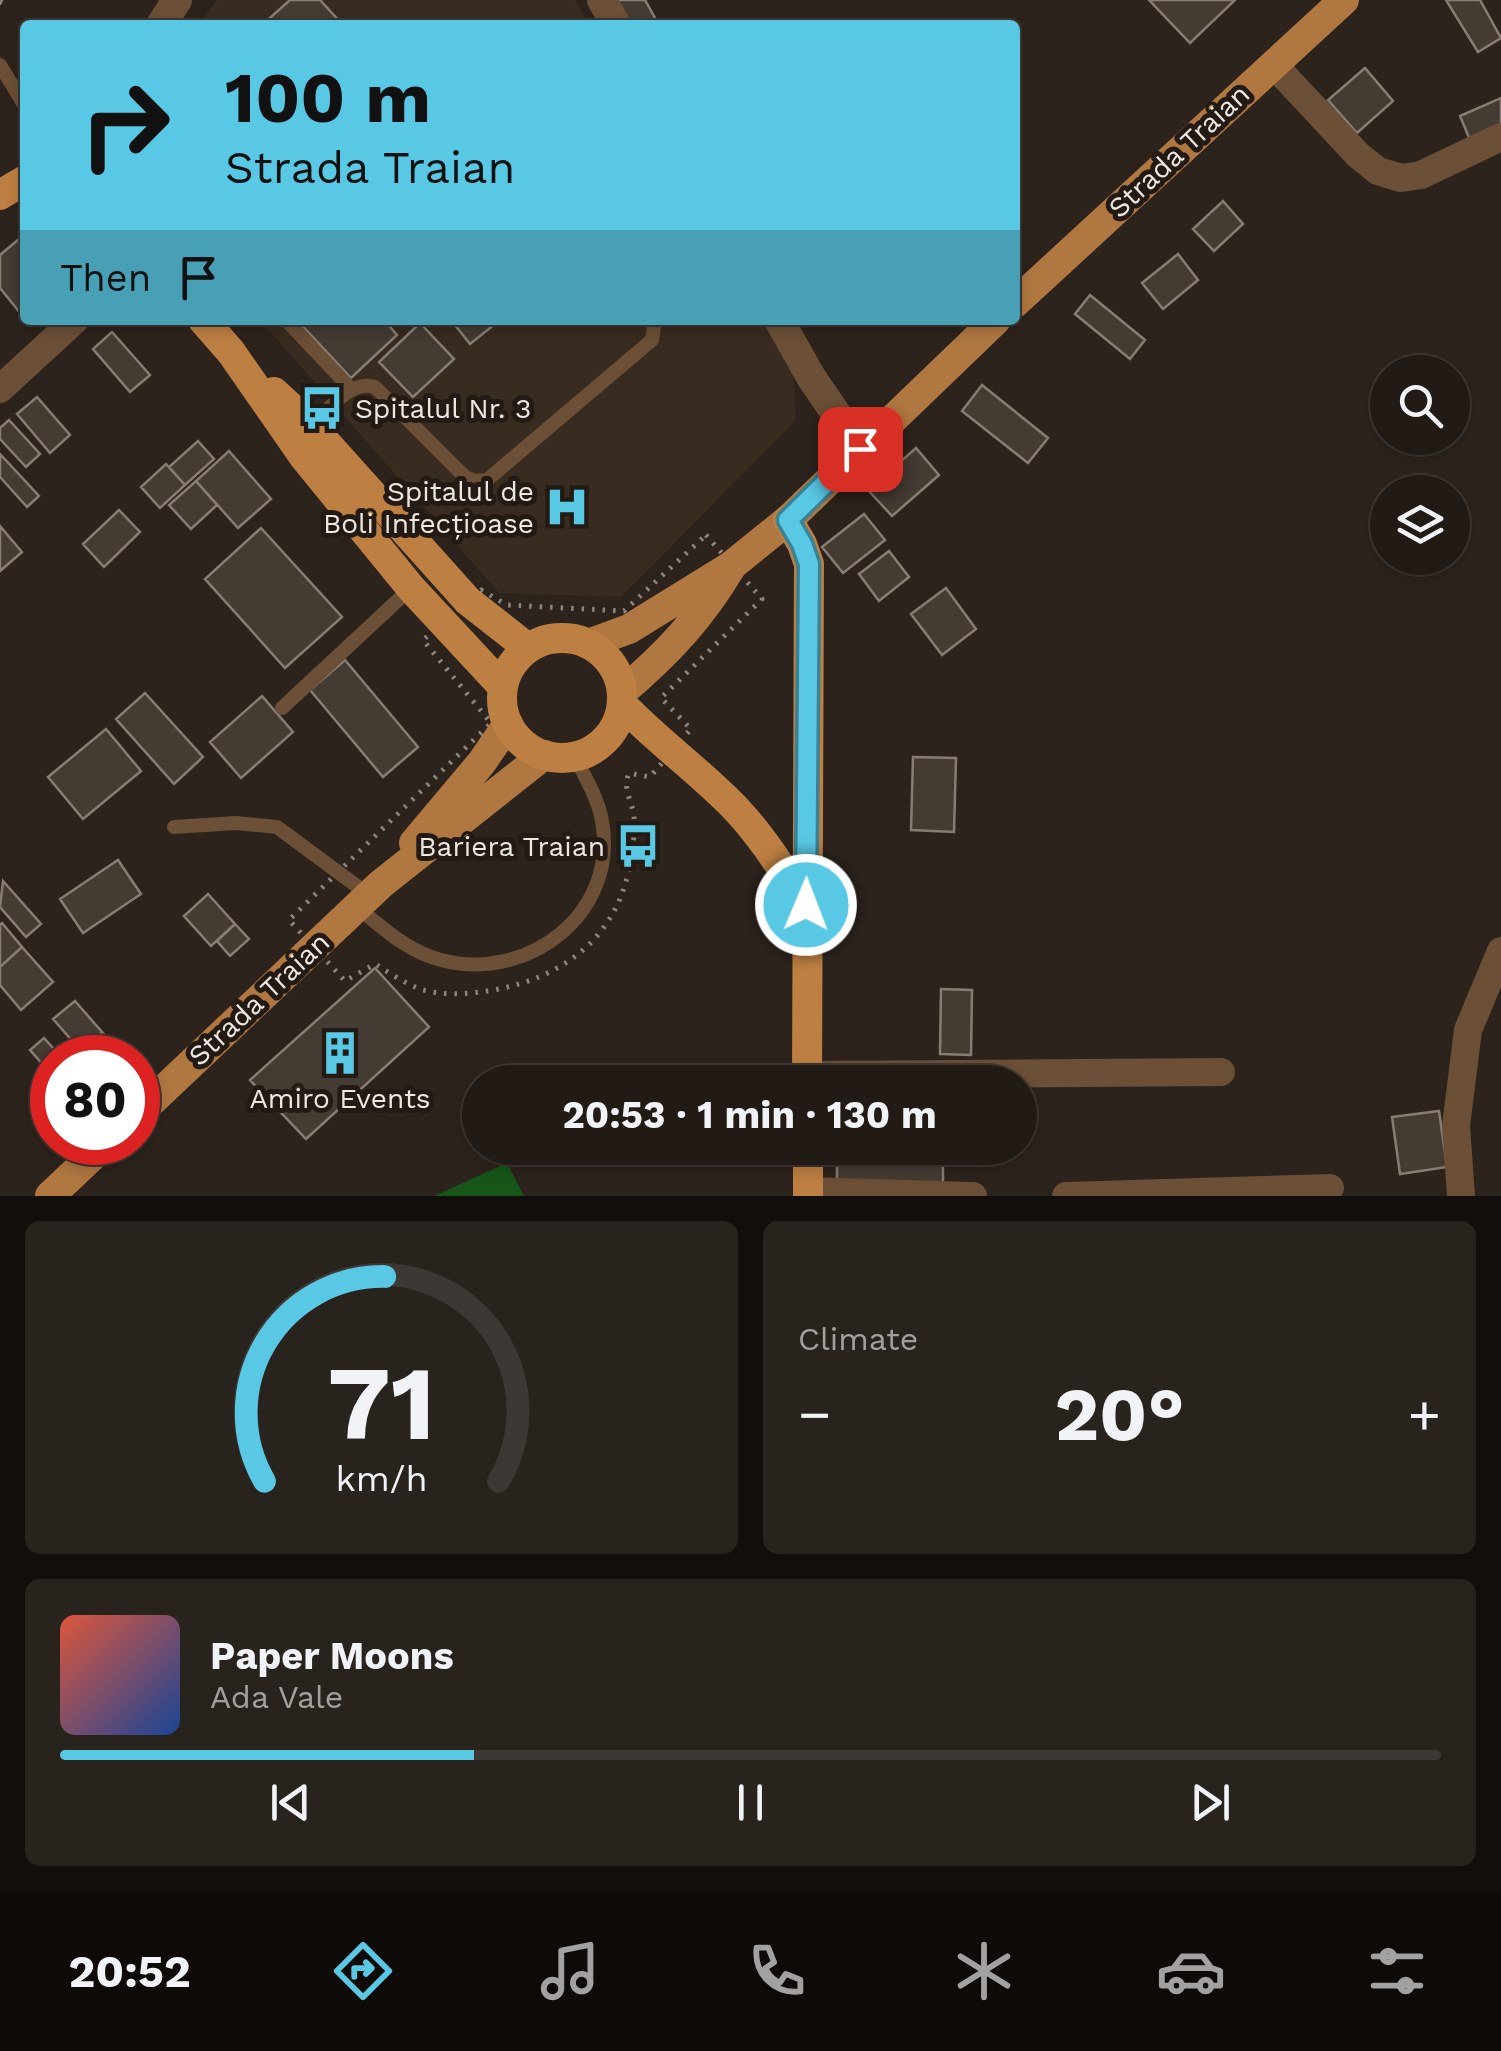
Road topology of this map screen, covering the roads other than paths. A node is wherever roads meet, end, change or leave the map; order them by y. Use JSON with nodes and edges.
{"nodes":[{"id":1,"x":1344,"y":0,"type":"edge"},
{"id":2,"x":1273,"y":64,"type":"junction"},
{"id":3,"x":0,"y":65,"type":"edge"},
{"id":4,"x":20,"y":98,"type":"edge"},
{"id":5,"x":1501,"y":137,"type":"edge"},
{"id":6,"x":1020,"y":298,"type":"edge"},
{"id":7,"x":70,"y":325,"type":"edge"},
{"id":8,"x":207,"y":325,"type":"edge"},
{"id":9,"x":291,"y":325,"type":"edge"},
{"id":10,"x":655,"y":325,"type":"edge"},
{"id":11,"x":782,"y":325,"type":"edge"},
{"id":12,"x":991,"y":325,"type":"edge"},
{"id":13,"x":231,"y":352,"type":"junction"},
{"id":14,"x":0,"y":389,"type":"edge"},
{"id":15,"x":352,"y":389,"type":"junction"},
{"id":16,"x":311,"y":426,"type":"junction"},
{"id":17,"x":860,"y":449,"type":"junction"},
{"id":18,"x":788,"y":520,"type":"junction"},
{"id":19,"x":731,"y":566,"type":"junction"},
{"id":20,"x":411,"y":588,"type":"junction"},
{"id":21,"x":588,"y":644,"type":"junction"},
{"id":22,"x":528,"y":648,"type":"junction"},
{"id":23,"x":503,"y":687,"type":"junction"},
{"id":24,"x":622,"y":698,"type":"junction"},
{"id":25,"x":282,"y":708,"type":"dead end"},
{"id":26,"x":508,"y":724,"type":"junction"},
{"id":27,"x":588,"y":751,"type":"junction"},
{"id":28,"x":671,"y":753,"type":"junction"},
{"id":29,"x":544,"y":755,"type":"junction"},
{"id":30,"x":174,"y":827,"type":"dead end"},
{"id":31,"x":369,"y":896,"type":"junction"},
{"id":32,"x":806,"y":905,"type":"junction"},
{"id":33,"x":1501,"y":951,"type":"edge"},
{"id":34,"x":807,"y":1065,"type":"edge"},
{"id":35,"x":1222,"y":1072,"type":"dead end"},
{"id":36,"x":1037,"y":1075,"type":"edge"},
{"id":37,"x":160,"y":1093,"type":"edge"},
{"id":38,"x":83,"y":1165,"type":"edge"},
{"id":39,"x":808,"y":1165,"type":"edge"},
{"id":40,"x":1330,"y":1188,"type":"dead end"},
{"id":41,"x":808,"y":1194,"type":"edge"},
{"id":42,"x":50,"y":1196,"type":"edge"},
{"id":43,"x":973,"y":1196,"type":"edge"},
{"id":44,"x":1066,"y":1196,"type":"edge"},
{"id":45,"x":1461,"y":1196,"type":"edge"}],
"edges":[{"from":1,"to":2,"type":"main road","name":"Strada Traian"},
{"from":2,"to":5,"type":"street"},
{"from":2,"to":6,"type":"main road","name":"Strada Traian"},
{"from":3,"to":4,"type":"lane"},
{"from":7,"to":14,"type":"street"},
{"from":8,"to":13,"type":"highway"},
{"from":9,"to":15,"type":"lane"},
{"from":10,"to":15,"type":"lane"},
{"from":11,"to":17,"type":"street"},
{"from":12,"to":17,"type":"main road"},
{"from":13,"to":16,"type":"highway"},
{"from":13,"to":20,"type":"highway"},
{"from":15,"to":16,"type":"lane"},
{"from":16,"to":22,"type":"highway"},
{"from":17,"to":18,"type":"main road"},
{"from":18,"to":19,"type":"main road"},
{"from":18,"to":32,"type":"highway"},
{"from":19,"to":21,"type":"main road"},
{"from":19,"to":24,"type":"main road"},
{"from":20,"to":23,"type":"highway"},
{"from":20,"to":25,"type":"lane"},
{"from":21,"to":22,"type":"highway"},
{"from":21,"to":24,"type":"highway"},
{"from":22,"to":23,"type":"highway"},
{"from":23,"to":26,"type":"highway"},
{"from":24,"to":27,"type":"highway"},
{"from":24,"to":28,"type":"highway"},
{"from":26,"to":29,"type":"highway"},
{"from":26,"to":31,"type":"main road","name":"Strada Traian"},
{"from":27,"to":28,"type":"highway"},
{"from":27,"to":29,"type":"highway"},
{"from":27,"to":31,"type":"lane"},
{"from":28,"to":32,"type":"highway"},
{"from":29,"to":31,"type":"main road","name":"Strada Traian"},
{"from":30,"to":31,"type":"lane"},
{"from":31,"to":37,"type":"main road","name":"Strada Traian"},
{"from":32,"to":34,"type":"highway"},
{"from":33,"to":45,"type":"street"},
{"from":35,"to":36,"type":"street"},
{"from":38,"to":42,"type":"main road"},
{"from":39,"to":41,"type":"highway"},
{"from":40,"to":44,"type":"street"},
{"from":41,"to":43,"type":"street"}]}
